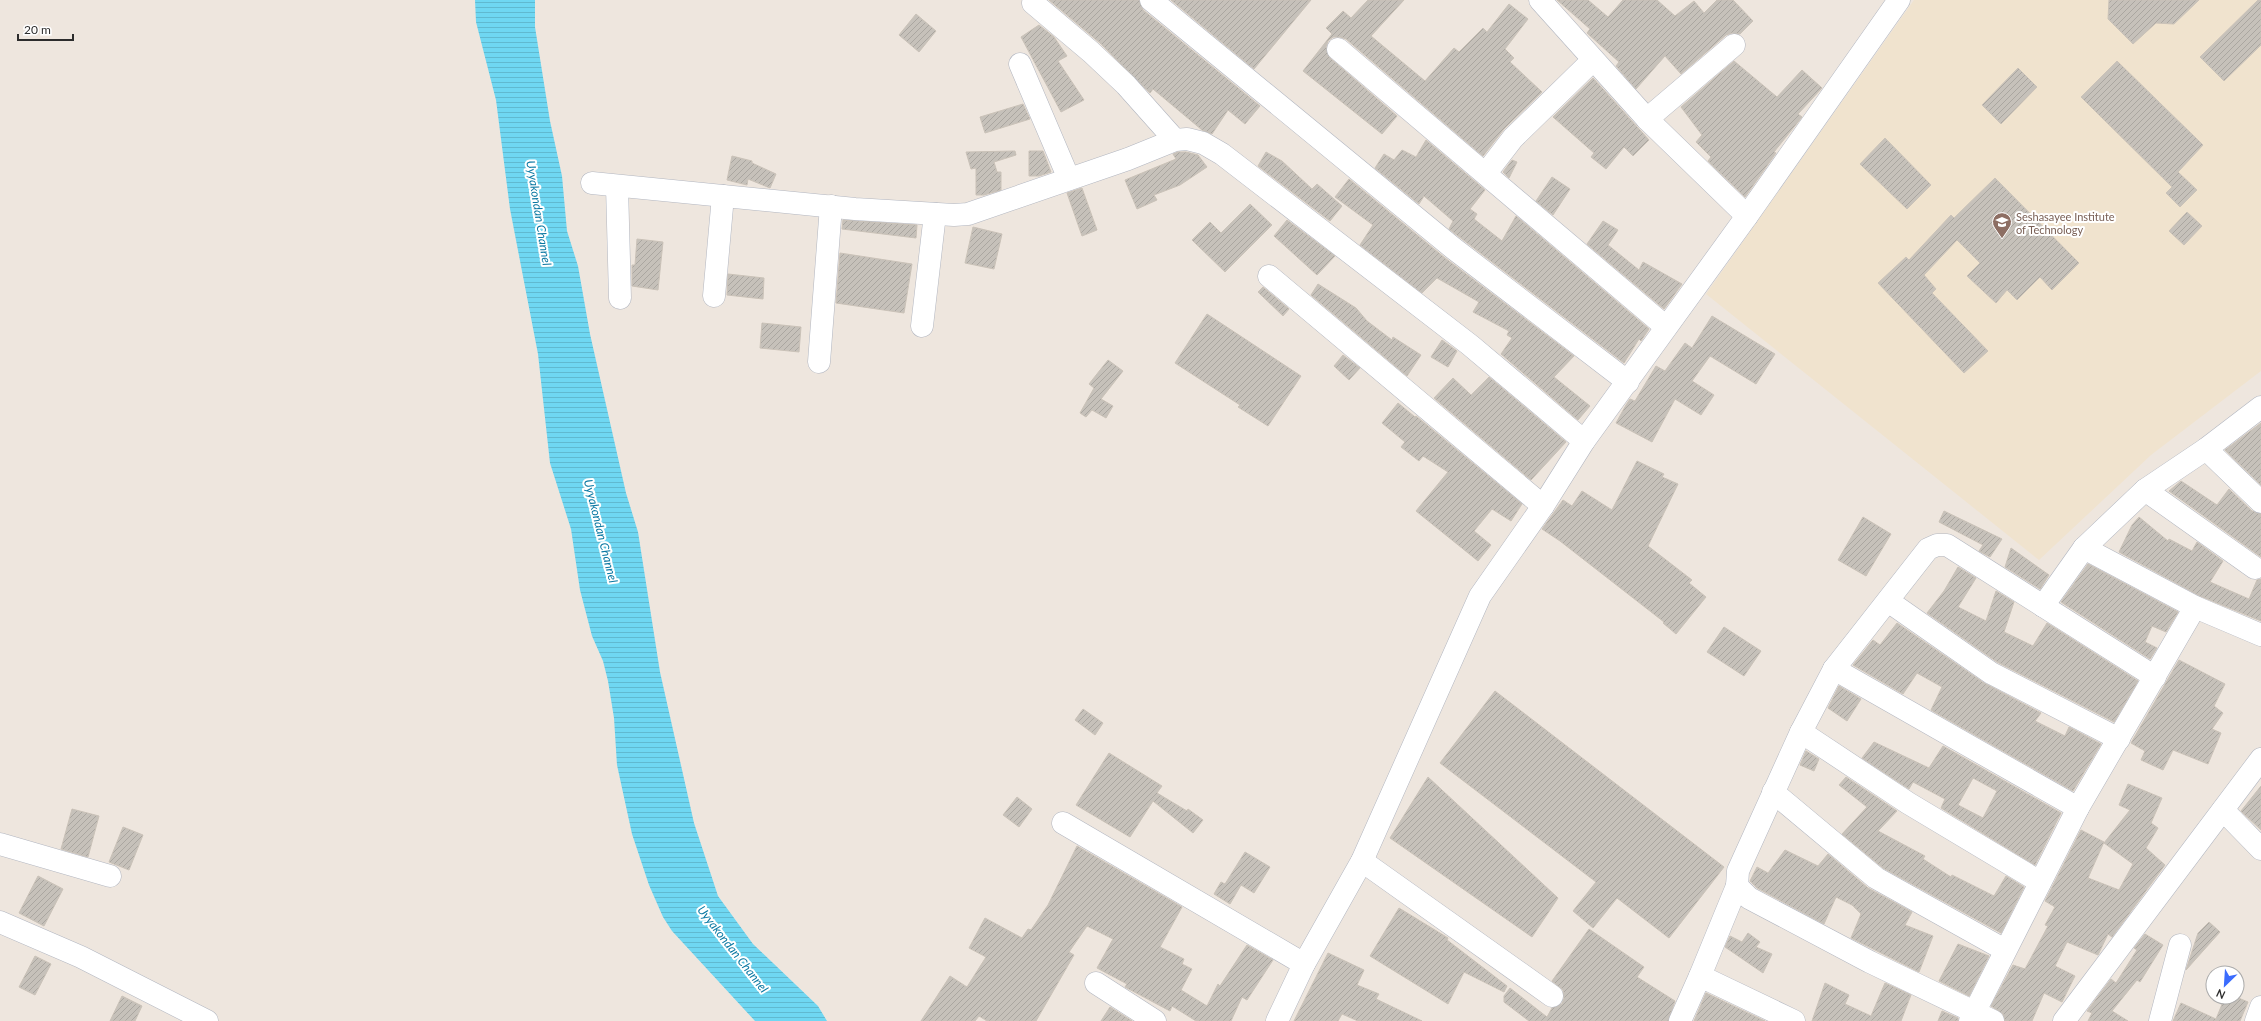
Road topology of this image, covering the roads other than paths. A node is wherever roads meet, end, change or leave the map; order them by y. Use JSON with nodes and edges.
{"nodes":[{"id":1,"x":1151,"y":0,"type":"edge"},
{"id":2,"x":1540,"y":0,"type":"edge"},
{"id":3,"x":1899,"y":0,"type":"edge"},
{"id":4,"x":1033,"y":3,"type":"dead end"},
{"id":5,"x":1734,"y":45,"type":"dead end"},
{"id":6,"x":1338,"y":49,"type":"dead end"},
{"id":7,"x":1593,"y":60,"type":"junction"},
{"id":8,"x":1020,"y":64,"type":"dead end"},
{"id":9,"x":1647,"y":118,"type":"junction"},
{"id":10,"x":1175,"y":140,"type":"junction"},
{"id":11,"x":1486,"y":173,"type":"junction"},
{"id":12,"x":1069,"y":179,"type":"junction"},
{"id":13,"x":592,"y":183,"type":"dead end"},
{"id":14,"x":617,"y":186,"type":"junction"},
{"id":15,"x":723,"y":196,"type":"junction"},
{"id":16,"x":831,"y":206,"type":"junction"},
{"id":17,"x":935,"y":214,"type":"junction"},
{"id":18,"x":1747,"y":216,"type":"junction"},
{"id":19,"x":1269,"y":276,"type":"dead end"},
{"id":20,"x":714,"y":296,"type":"dead end"},
{"id":21,"x":620,"y":298,"type":"dead end"},
{"id":22,"x":922,"y":326,"type":"dead end"},
{"id":23,"x":1666,"y":327,"type":"junction"},
{"id":24,"x":819,"y":362,"type":"dead end"},
{"id":25,"x":1628,"y":382,"type":"junction"},
{"id":26,"x":2261,"y":407,"type":"edge"},
{"id":27,"x":1584,"y":441,"type":"junction"},
{"id":28,"x":2206,"y":450,"type":"junction"},
{"id":29,"x":2145,"y":490,"type":"junction"},
{"id":30,"x":2261,"y":502,"type":"edge"},
{"id":31,"x":1543,"y":506,"type":"junction"},
{"id":32,"x":2084,"y":548,"type":"junction"},
{"id":33,"x":2255,"y":568,"type":"dead end"},
{"id":34,"x":1888,"y":601,"type":"junction"},
{"id":35,"x":2043,"y":606,"type":"junction"},
{"id":36,"x":2195,"y":607,"type":"junction"},
{"id":37,"x":2261,"y":635,"type":"edge"},
{"id":38,"x":1834,"y":669,"type":"junction"},
{"id":39,"x":2155,"y":677,"type":"junction"},
{"id":40,"x":1800,"y":732,"type":"junction"},
{"id":41,"x":2119,"y":739,"type":"junction"},
{"id":42,"x":2261,"y":759,"type":"edge"},
{"id":43,"x":1773,"y":792,"type":"junction"},
{"id":44,"x":2078,"y":808,"type":"junction"},
{"id":45,"x":2223,"y":810,"type":"junction"},
{"id":46,"x":1063,"y":823,"type":"dead end"},
{"id":47,"x":0,"y":844,"type":"edge"},
{"id":48,"x":2261,"y":849,"type":"edge"},
{"id":49,"x":1362,"y":861,"type":"junction"},
{"id":50,"x":110,"y":876,"type":"dead end"},
{"id":51,"x":2040,"y":882,"type":"junction"},
{"id":52,"x":1737,"y":886,"type":"junction"},
{"id":53,"x":0,"y":922,"type":"edge"},
{"id":54,"x":2180,"y":945,"type":"dead end"},
{"id":55,"x":2005,"y":950,"type":"junction"},
{"id":56,"x":1304,"y":964,"type":"junction"},
{"id":57,"x":1700,"y":976,"type":"junction"},
{"id":58,"x":1096,"y":983,"type":"dead end"},
{"id":59,"x":1552,"y":996,"type":"dead end"},
{"id":60,"x":2261,"y":1007,"type":"edge"},
{"id":61,"x":1979,"y":1018,"type":"edge"},
{"id":62,"x":206,"y":1021,"type":"edge"},
{"id":63,"x":1155,"y":1021,"type":"edge"},
{"id":64,"x":1277,"y":1021,"type":"edge"},
{"id":65,"x":1680,"y":1021,"type":"edge"},
{"id":66,"x":1794,"y":1021,"type":"edge"},
{"id":67,"x":2064,"y":1021,"type":"edge"},
{"id":68,"x":2160,"y":1021,"type":"edge"},
{"id":69,"x":2256,"y":1021,"type":"edge"}],
"edges":[{"from":1,"to":25,"type":"street"},
{"from":2,"to":7,"type":"street"},
{"from":3,"to":18,"type":"street"},
{"from":4,"to":10,"type":"street"},
{"from":5,"to":9,"type":"street"},
{"from":6,"to":11,"type":"street"},
{"from":7,"to":9,"type":"street"},
{"from":7,"to":11,"type":"street"},
{"from":8,"to":12,"type":"street"},
{"from":9,"to":18,"type":"street"},
{"from":10,"to":12,"type":"street"},
{"from":10,"to":27,"type":"street"},
{"from":11,"to":23,"type":"street"},
{"from":12,"to":17,"type":"street"},
{"from":13,"to":14,"type":"street"},
{"from":14,"to":15,"type":"street"},
{"from":14,"to":21,"type":"street"},
{"from":15,"to":16,"type":"street"},
{"from":15,"to":20,"type":"street"},
{"from":16,"to":17,"type":"street"},
{"from":16,"to":24,"type":"street"},
{"from":17,"to":22,"type":"street"},
{"from":18,"to":23,"type":"street"},
{"from":19,"to":31,"type":"street"},
{"from":23,"to":25,"type":"street"},
{"from":25,"to":27,"type":"street"},
{"from":26,"to":28,"type":"street"},
{"from":27,"to":31,"type":"street"},
{"from":28,"to":29,"type":"street"},
{"from":28,"to":30,"type":"street"},
{"from":29,"to":32,"type":"street"},
{"from":29,"to":33,"type":"street"},
{"from":31,"to":49,"type":"street"},
{"from":32,"to":35,"type":"street"},
{"from":32,"to":36,"type":"street"},
{"from":34,"to":35,"type":"street"},
{"from":34,"to":38,"type":"street"},
{"from":34,"to":41,"type":"street"},
{"from":35,"to":39,"type":"street"},
{"from":36,"to":37,"type":"street"},
{"from":36,"to":39,"type":"street"},
{"from":38,"to":40,"type":"street"},
{"from":38,"to":44,"type":"street"},
{"from":39,"to":41,"type":"street"},
{"from":40,"to":43,"type":"street"},
{"from":40,"to":51,"type":"street"},
{"from":41,"to":44,"type":"street"},
{"from":42,"to":45,"type":"street"},
{"from":43,"to":52,"type":"street"},
{"from":43,"to":55,"type":"street"},
{"from":44,"to":51,"type":"street"},
{"from":45,"to":48,"type":"street"},
{"from":45,"to":67,"type":"street"},
{"from":46,"to":56,"type":"street"},
{"from":47,"to":50,"type":"street"},
{"from":49,"to":56,"type":"street"},
{"from":49,"to":59,"type":"street"},
{"from":51,"to":55,"type":"street"},
{"from":52,"to":57,"type":"street"},
{"from":52,"to":61,"type":"street"},
{"from":53,"to":62,"type":"street"},
{"from":54,"to":68,"type":"street"},
{"from":55,"to":61,"type":"street"},
{"from":56,"to":64,"type":"street"},
{"from":57,"to":65,"type":"street"},
{"from":57,"to":66,"type":"street"},
{"from":58,"to":63,"type":"street"},
{"from":60,"to":69,"type":"street"}]}
